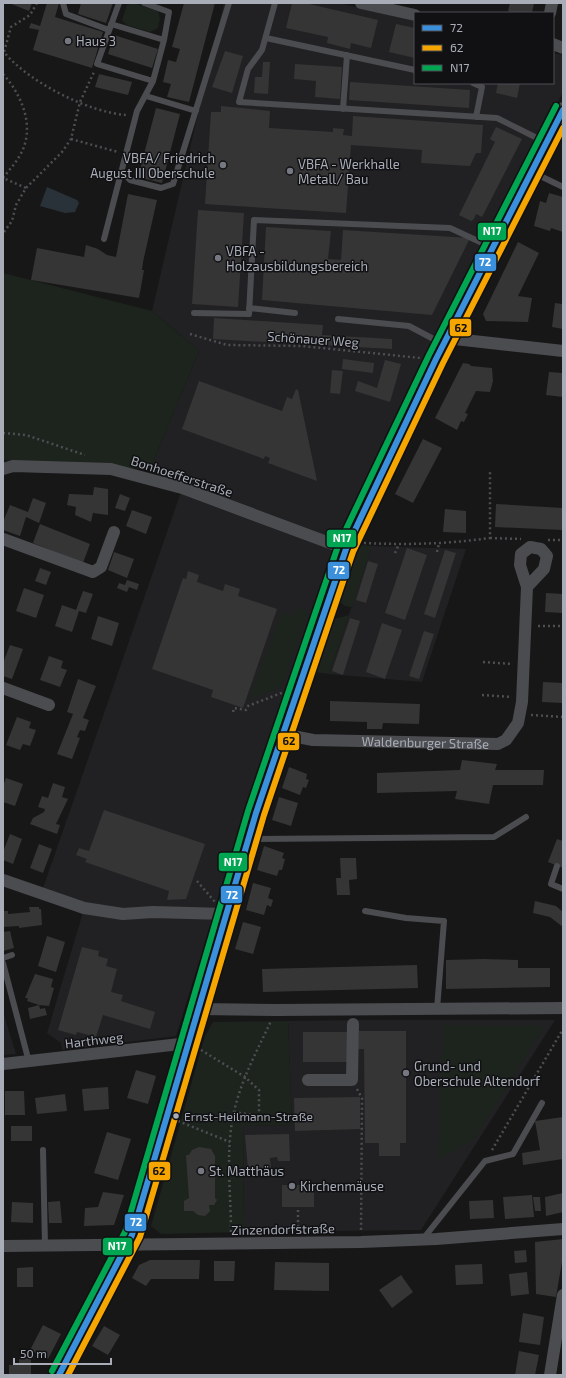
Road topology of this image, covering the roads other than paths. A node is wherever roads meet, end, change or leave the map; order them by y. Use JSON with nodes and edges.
{"nodes":[{"id":1,"x":63,"y":3,"type":"edge"},
{"id":2,"x":119,"y":3,"type":"edge"},
{"id":3,"x":144,"y":3,"type":"edge"},
{"id":4,"x":229,"y":3,"type":"edge"},
{"id":5,"x":275,"y":3,"type":"edge"},
{"id":6,"x":361,"y":3,"type":"edge"},
{"id":7,"x":414,"y":15,"type":"edge"},
{"id":8,"x":110,"y":27,"type":"junction"},
{"id":9,"x":266,"y":38,"type":"junction"},
{"id":10,"x":164,"y":40,"type":"junction"},
{"id":11,"x":347,"y":55,"type":"junction"},
{"id":12,"x":414,"y":70,"type":"edge"},
{"id":13,"x":153,"y":81,"type":"junction"},
{"id":14,"x":475,"y":84,"type":"edge"},
{"id":15,"x":146,"y":96,"type":"junction"},
{"id":16,"x":343,"y":109,"type":"junction"},
{"id":17,"x":563,"y":110,"type":"edge"},
{"id":18,"x":196,"y":111,"type":"junction"},
{"id":19,"x":476,"y":117,"type":"junction"},
{"id":20,"x":546,"y":143,"type":"junction"},
{"id":21,"x":121,"y":171,"type":"junction"},
{"id":22,"x":532,"y":172,"type":"junction"},
{"id":23,"x":563,"y":187,"type":"edge"},
{"id":24,"x":104,"y":239,"type":"dead end"},
{"id":25,"x":493,"y":248,"type":"junction"},
{"id":26,"x":249,"y":308,"type":"junction"},
{"id":27,"x":194,"y":313,"type":"dead end"},
{"id":28,"x":295,"y":313,"type":"dead end"},
{"id":29,"x":338,"y":319,"type":"dead end"},
{"id":30,"x":445,"y":341,"type":"junction"},
{"id":31,"x":563,"y":351,"type":"edge"},
{"id":32,"x":3,"y":469,"type":"edge"},
{"id":33,"x":114,"y":532,"type":"dead end"},
{"id":34,"x":3,"y":539,"type":"edge"},
{"id":35,"x":348,"y":545,"type":"junction"},
{"id":36,"x":527,"y":587,"type":"dead end"},
{"id":37,"x":3,"y":688,"type":"edge"},
{"id":38,"x":49,"y":705,"type":"dead end"},
{"id":39,"x":282,"y":734,"type":"junction"},
{"id":40,"x":526,"y":818,"type":"dead end"},
{"id":41,"x":248,"y":839,"type":"junction"},
{"id":42,"x":557,"y":866,"type":"dead end"},
{"id":43,"x":3,"y":880,"type":"edge"},
{"id":44,"x":563,"y":889,"type":"edge"},
{"id":45,"x":365,"y":911,"type":"dead end"},
{"id":46,"x":225,"y":914,"type":"junction"},
{"id":47,"x":12,"y":955,"type":"dead end"},
{"id":48,"x":3,"y":958,"type":"edge"},
{"id":49,"x":3,"y":963,"type":"edge"},
{"id":50,"x":563,"y":1008,"type":"edge"},
{"id":51,"x":198,"y":1009,"type":"junction"},
{"id":52,"x":352,"y":1009,"type":"junction"},
{"id":53,"x":438,"y":1009,"type":"junction"},
{"id":54,"x":352,"y":1024,"type":"joint"},
{"id":55,"x":189,"y":1043,"type":"junction"},
{"id":56,"x":29,"y":1062,"type":"junction"},
{"id":57,"x":3,"y":1064,"type":"edge"},
{"id":58,"x":308,"y":1080,"type":"dead end"},
{"id":59,"x":542,"y":1103,"type":"dead end"},
{"id":60,"x":43,"y":1150,"type":"dead end"},
{"id":61,"x":563,"y":1229,"type":"edge"},
{"id":62,"x":422,"y":1240,"type":"junction"},
{"id":63,"x":127,"y":1245,"type":"junction"},
{"id":64,"x":3,"y":1246,"type":"edge"},
{"id":65,"x":45,"y":1246,"type":"junction"},
{"id":66,"x":563,"y":1295,"type":"edge"},
{"id":67,"x":59,"y":1375,"type":"edge"},
{"id":68,"x":550,"y":1375,"type":"edge"}],
"edges":[{"from":1,"to":8,"type":"lane"},
{"from":2,"to":8,"type":"lane"},
{"from":3,"to":10,"type":"lane"},
{"from":4,"to":18,"type":"lane"},
{"from":5,"to":9,"type":"lane"},
{"from":6,"to":7,"type":"street"},
{"from":8,"to":10,"type":"lane"},
{"from":8,"to":13,"type":"lane"},
{"from":9,"to":11,"type":"lane"},
{"from":9,"to":16,"type":"lane"},
{"from":10,"to":13,"type":"lane"},
{"from":11,"to":12,"type":"lane"},
{"from":11,"to":16,"type":"lane"},
{"from":13,"to":15,"type":"lane"},
{"from":14,"to":19,"type":"lane"},
{"from":15,"to":18,"type":"lane"},
{"from":15,"to":21,"type":"lane"},
{"from":16,"to":19,"type":"lane"},
{"from":17,"to":20,"type":"street"},
{"from":18,"to":21,"type":"lane"},
{"from":19,"to":20,"type":"lane"},
{"from":20,"to":22,"type":"street"},
{"from":21,"to":24,"type":"lane"},
{"from":22,"to":23,"type":"lane"},
{"from":22,"to":25,"type":"street"},
{"from":25,"to":26,"type":"lane"},
{"from":25,"to":30,"type":"street"},
{"from":26,"to":27,"type":"lane"},
{"from":26,"to":28,"type":"lane"},
{"from":29,"to":30,"type":"lane"},
{"from":30,"to":31,"type":"street"},
{"from":30,"to":35,"type":"street"},
{"from":32,"to":35,"type":"street","name":"Bonhoefferstraße"},
{"from":33,"to":34,"type":"street"},
{"from":35,"to":39,"type":"street"},
{"from":36,"to":39,"type":"street","name":"Waldenburger Straße"},
{"from":37,"to":38,"type":"street"},
{"from":39,"to":41,"type":"street"},
{"from":40,"to":41,"type":"lane"},
{"from":41,"to":46,"type":"street"},
{"from":42,"to":44,"type":"lane"},
{"from":43,"to":46,"type":"street"},
{"from":45,"to":53,"type":"lane"},
{"from":46,"to":51,"type":"street"},
{"from":47,"to":48,"type":"lane"},
{"from":49,"to":56,"type":"lane"},
{"from":50,"to":53,"type":"street"},
{"from":51,"to":52,"type":"street"},
{"from":51,"to":55,"type":"street"},
{"from":52,"to":53,"type":"street"},
{"from":52,"to":54,"type":"lane"},
{"from":54,"to":58,"type":"street"},
{"from":55,"to":56,"type":"street","name":"Harthweg"},
{"from":55,"to":63,"type":"street"},
{"from":56,"to":57,"type":"street","name":"Harthweg"},
{"from":59,"to":62,"type":"lane"},
{"from":60,"to":65,"type":"lane"},
{"from":61,"to":62,"type":"street","name":"Zinzendorfstraße"},
{"from":62,"to":63,"type":"street","name":"Zinzendorfstraße"},
{"from":63,"to":65,"type":"street","name":"Zinzendorfstraße"},
{"from":63,"to":67,"type":"street"},
{"from":64,"to":65,"type":"street","name":"Zinzendorfstraße"},
{"from":66,"to":68,"type":"street"}]}
